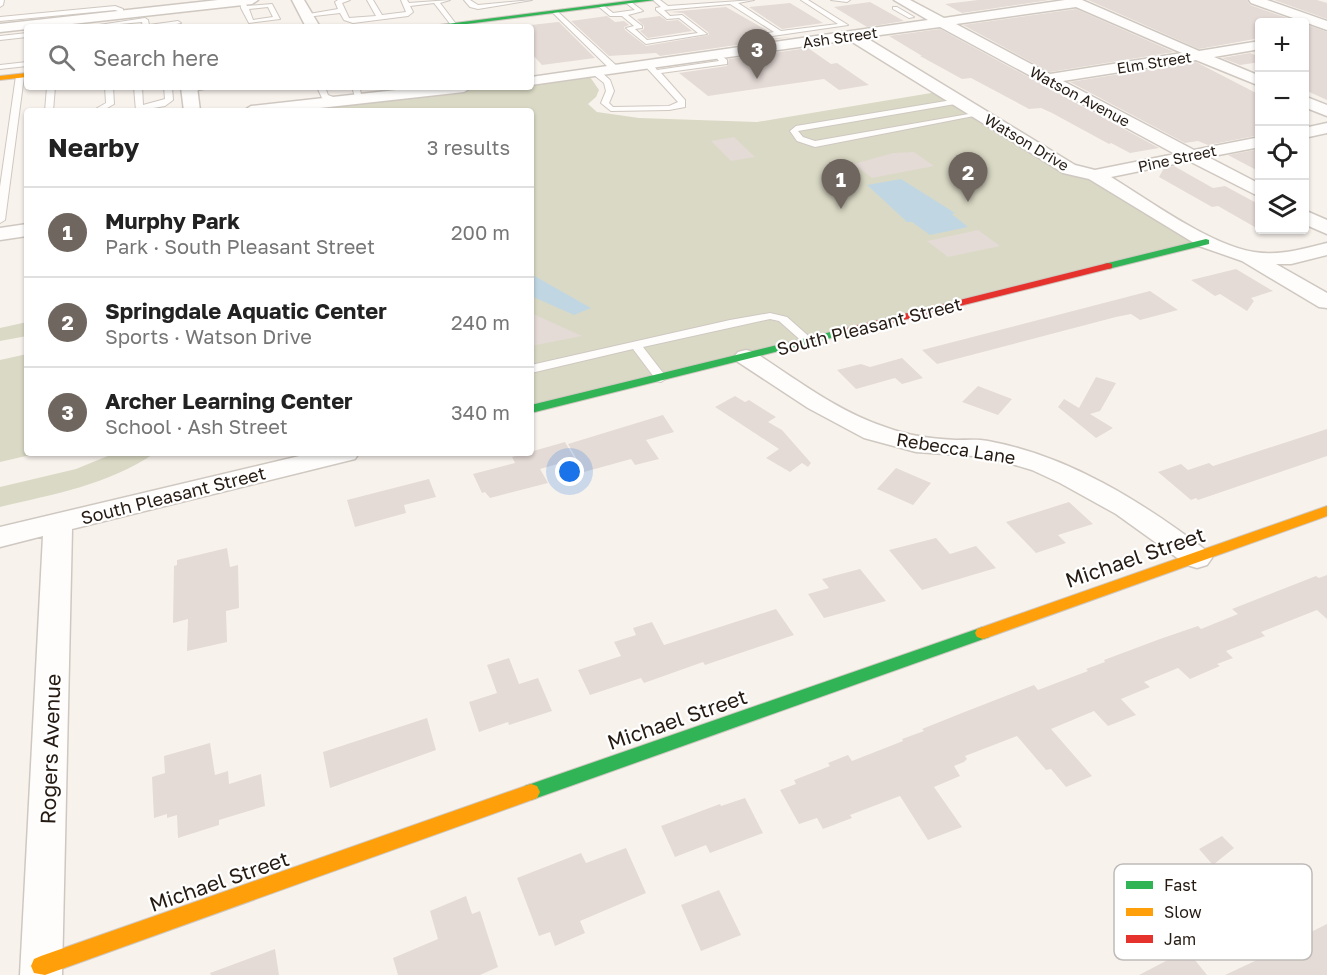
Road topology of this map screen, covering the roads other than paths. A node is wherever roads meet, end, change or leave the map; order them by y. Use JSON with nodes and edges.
{"nodes":[{"id":1,"x":1,"y":0,"type":"edge"},
{"id":2,"x":298,"y":0,"type":"edge"},
{"id":3,"x":347,"y":0,"type":"edge"},
{"id":4,"x":370,"y":0,"type":"edge"},
{"id":5,"x":447,"y":0,"type":"edge"},
{"id":6,"x":467,"y":0,"type":"edge"},
{"id":7,"x":529,"y":0,"type":"edge"},
{"id":8,"x":751,"y":0,"type":"edge"},
{"id":9,"x":804,"y":0,"type":"edge"},
{"id":10,"x":834,"y":0,"type":"edge"},
{"id":11,"x":847,"y":0,"type":"edge"},
{"id":12,"x":1256,"y":0,"type":"edge"},
{"id":13,"x":436,"y":1,"type":"edge"},
{"id":14,"x":722,"y":1,"type":"edge"},
{"id":15,"x":242,"y":2,"type":"edge"},
{"id":16,"x":405,"y":2,"type":"edge"},
{"id":17,"x":501,"y":2,"type":"edge"},
{"id":18,"x":1074,"y":2,"type":"edge"},
{"id":19,"x":655,"y":3,"type":"edge"},
{"id":20,"x":733,"y":3,"type":"junction"},
{"id":21,"x":174,"y":4,"type":"edge"},
{"id":22,"x":0,"y":5,"type":"edge"},
{"id":23,"x":59,"y":5,"type":"dead end"},
{"id":24,"x":908,"y":8,"type":"edge"},
{"id":25,"x":631,"y":9,"type":"junction"},
{"id":26,"x":342,"y":11,"type":"junction"},
{"id":27,"x":555,"y":12,"type":"junction"},
{"id":28,"x":119,"y":18,"type":"junction"},
{"id":29,"x":381,"y":18,"type":"junction"},
{"id":30,"x":0,"y":19,"type":"edge"},
{"id":31,"x":53,"y":21,"type":"edge"},
{"id":32,"x":309,"y":21,"type":"edge"},
{"id":33,"x":942,"y":22,"type":"junction"},
{"id":34,"x":30,"y":24,"type":"edge"},
{"id":35,"x":99,"y":24,"type":"edge"},
{"id":36,"x":146,"y":24,"type":"edge"},
{"id":37,"x":178,"y":24,"type":"edge"},
{"id":38,"x":453,"y":24,"type":"edge"},
{"id":39,"x":462,"y":24,"type":"edge"},
{"id":40,"x":24,"y":25,"type":"edge"},
{"id":41,"x":1327,"y":26,"type":"edge"},
{"id":42,"x":0,"y":28,"type":"edge"},
{"id":43,"x":794,"y":32,"type":"junction"},
{"id":44,"x":780,"y":33,"type":"junction"},
{"id":45,"x":24,"y":34,"type":"edge"},
{"id":46,"x":851,"y":35,"type":"junction"},
{"id":47,"x":752,"y":37,"type":"dead end"},
{"id":48,"x":0,"y":38,"type":"edge"},
{"id":49,"x":809,"y":41,"type":"junction"},
{"id":50,"x":1255,"y":46,"type":"edge"},
{"id":51,"x":1197,"y":55,"type":"junction"},
{"id":52,"x":0,"y":67,"type":"edge"},
{"id":53,"x":652,"y":69,"type":"junction"},
{"id":54,"x":616,"y":70,"type":"junction"},
{"id":55,"x":24,"y":72,"type":"edge"},
{"id":56,"x":597,"y":73,"type":"junction"},
{"id":57,"x":0,"y":78,"type":"edge"},
{"id":58,"x":1049,"y":79,"type":"junction"},
{"id":59,"x":1255,"y":80,"type":"edge"},
{"id":60,"x":534,"y":81,"type":"edge"},
{"id":61,"x":51,"y":90,"type":"edge"},
{"id":62,"x":109,"y":90,"type":"edge"},
{"id":63,"x":138,"y":90,"type":"edge"},
{"id":64,"x":168,"y":90,"type":"edge"},
{"id":65,"x":189,"y":90,"type":"edge"},
{"id":66,"x":322,"y":90,"type":"edge"},
{"id":67,"x":412,"y":90,"type":"edge"},
{"id":68,"x":359,"y":93,"type":"edge"},
{"id":69,"x":337,"y":100,"type":"junction"},
{"id":70,"x":958,"y":101,"type":"junction"},
{"id":71,"x":1309,"y":103,"type":"edge"},
{"id":72,"x":49,"y":108,"type":"edge"},
{"id":73,"x":103,"y":108,"type":"edge"},
{"id":74,"x":140,"y":108,"type":"edge"},
{"id":75,"x":144,"y":108,"type":"edge"},
{"id":76,"x":192,"y":108,"type":"edge"},
{"id":77,"x":274,"y":108,"type":"edge"},
{"id":78,"x":1327,"y":111,"type":"edge"},
{"id":79,"x":980,"y":114,"type":"junction"},
{"id":80,"x":1327,"y":128,"type":"edge"},
{"id":81,"x":0,"y":130,"type":"edge"},
{"id":82,"x":14,"y":132,"type":"junction"},
{"id":83,"x":1309,"y":132,"type":"edge"},
{"id":84,"x":1255,"y":143,"type":"edge"},
{"id":85,"x":1191,"y":155,"type":"junction"},
{"id":86,"x":1095,"y":175,"type":"junction"},
{"id":87,"x":1255,"y":189,"type":"edge"},
{"id":88,"x":1309,"y":218,"type":"edge"},
{"id":89,"x":0,"y":220,"type":"edge"},
{"id":90,"x":1327,"y":228,"type":"edge"},
{"id":91,"x":24,"y":230,"type":"edge"},
{"id":92,"x":0,"y":234,"type":"edge"},
{"id":93,"x":1206,"y":242,"type":"junction"},
{"id":94,"x":1327,"y":249,"type":"edge"},
{"id":95,"x":1249,"y":257,"type":"junction"},
{"id":96,"x":1327,"y":302,"type":"edge"},
{"id":97,"x":808,"y":342,"type":"junction"},
{"id":98,"x":636,"y":345,"type":"junction"},
{"id":99,"x":746,"y":357,"type":"junction"},
{"id":100,"x":534,"y":368,"type":"edge"},
{"id":101,"x":661,"y":378,"type":"junction"},
{"id":102,"x":534,"y":408,"type":"edge"},
{"id":103,"x":321,"y":456,"type":"edge"},
{"id":104,"x":263,"y":463,"type":"edge"},
{"id":105,"x":1327,"y":511,"type":"edge"},
{"id":106,"x":58,"y":523,"type":"junction"},
{"id":107,"x":0,"y":537,"type":"edge"},
{"id":108,"x":1197,"y":558,"type":"junction"},
{"id":109,"x":41,"y":970,"type":"edge"}],
"edges":[{"from":1,"to":22,"type":"lane"},
{"from":2,"to":32,"type":"street"},
{"from":3,"to":26,"type":"lane"},
{"from":4,"to":29,"type":"lane"},
{"from":5,"to":13,"type":"lane"},
{"from":6,"to":17,"type":"lane"},
{"from":7,"to":17,"type":"lane"},
{"from":8,"to":20,"type":"lane"},
{"from":9,"to":43,"type":"lane"},
{"from":10,"to":11,"type":"lane"},
{"from":12,"to":41,"type":"street"},
{"from":13,"to":16,"type":"lane"},
{"from":13,"to":38,"type":"lane"},
{"from":14,"to":19,"type":"lane"},
{"from":14,"to":20,"type":"lane"},
{"from":15,"to":15,"type":"lane"},
{"from":15,"to":21,"type":"street"},
{"from":16,"to":29,"type":"lane"},
{"from":18,"to":33,"type":"street","name":"Ash Street"},
{"from":18,"to":51,"type":"street"},
{"from":19,"to":25,"type":"street"},
{"from":19,"to":25,"type":"lane"},
{"from":20,"to":44,"type":"lane"},
{"from":21,"to":28,"type":"street"},
{"from":21,"to":37,"type":"street"},
{"from":23,"to":31,"type":"lane"},
{"from":24,"to":33,"type":"street","name":"Watson Avenue"},
{"from":25,"to":27,"type":"street"},
{"from":26,"to":29,"type":"lane"},
{"from":26,"to":32,"type":"lane"},
{"from":27,"to":39,"type":"street"},
{"from":27,"to":54,"type":"lane"},
{"from":28,"to":31,"type":"street"},
{"from":28,"to":35,"type":"lane"},
{"from":28,"to":36,"type":"lane"},
{"from":30,"to":31,"type":"lane"},
{"from":31,"to":34,"type":"street"},
{"from":33,"to":46,"type":"street","name":"Ash Street"},
{"from":33,"to":58,"type":"street","name":"Watson Avenue"},
{"from":40,"to":42,"type":"street"},
{"from":43,"to":44,"type":"lane"},
{"from":43,"to":49,"type":"lane"},
{"from":44,"to":47,"type":"lane"},
{"from":45,"to":48,"type":"lane"},
{"from":46,"to":49,"type":"street","name":"Ash Street"},
{"from":46,"to":70,"type":"street","name":"Watson Drive"},
{"from":49,"to":53,"type":"street","name":"Ash Street"},
{"from":50,"to":51,"type":"street","name":"Elm Street"},
{"from":51,"to":58,"type":"street","name":"Elm Street"},
{"from":51,"to":59,"type":"street"},
{"from":52,"to":55,"type":"lane"},
{"from":53,"to":54,"type":"street","name":"Ash Street"},
{"from":53,"to":56,"type":"lane"},
{"from":54,"to":56,"type":"street","name":"Ash Street"},
{"from":55,"to":57,"type":"street"},
{"from":55,"to":82,"type":"lane"},
{"from":56,"to":60,"type":"street","name":"Ash Street"},
{"from":58,"to":85,"type":"street","name":"Watson Avenue"},
{"from":61,"to":72,"type":"lane"},
{"from":62,"to":73,"type":"lane"},
{"from":63,"to":74,"type":"lane"},
{"from":64,"to":75,"type":"lane"},
{"from":65,"to":76,"type":"street"},
{"from":66,"to":69,"type":"lane"},
{"from":67,"to":68,"type":"street"},
{"from":68,"to":69,"type":"street"},
{"from":69,"to":77,"type":"street"},
{"from":70,"to":79,"type":"street","name":"Watson Drive"},
{"from":70,"to":79,"type":"lane"},
{"from":71,"to":78,"type":"street"},
{"from":79,"to":86,"type":"street","name":"Watson Drive"},
{"from":80,"to":83,"type":"street"},
{"from":81,"to":82,"type":"lane"},
{"from":82,"to":89,"type":"lane"},
{"from":84,"to":85,"type":"street","name":"Pine Street"},
{"from":85,"to":86,"type":"street","name":"Pine Street"},
{"from":85,"to":87,"type":"street","name":"Watson Avenue"},
{"from":86,"to":93,"type":"street","name":"Watson Drive"},
{"from":88,"to":90,"type":"street"},
{"from":91,"to":92,"type":"street"},
{"from":93,"to":95,"type":"street"},
{"from":93,"to":97,"type":"street","name":"South Pleasant Street"},
{"from":94,"to":95,"type":"street"},
{"from":95,"to":96,"type":"street"},
{"from":97,"to":98,"type":"lane"},
{"from":97,"to":99,"type":"street","name":"South Pleasant Street"},
{"from":98,"to":100,"type":"lane"},
{"from":98,"to":101,"type":"lane"},
{"from":99,"to":101,"type":"street","name":"South Pleasant Street"},
{"from":99,"to":108,"type":"street","name":"Rebecca Lane"},
{"from":101,"to":102,"type":"street","name":"South Pleasant Street"},
{"from":103,"to":104,"type":"street","name":"South Pleasant Street"},
{"from":104,"to":106,"type":"street","name":"South Pleasant Street"},
{"from":105,"to":108,"type":"street","name":"Michael Street"},
{"from":106,"to":107,"type":"street","name":"South Pleasant Street"},
{"from":106,"to":109,"type":"street","name":"Rogers Avenue"},
{"from":108,"to":109,"type":"street","name":"Michael Street"}]}
